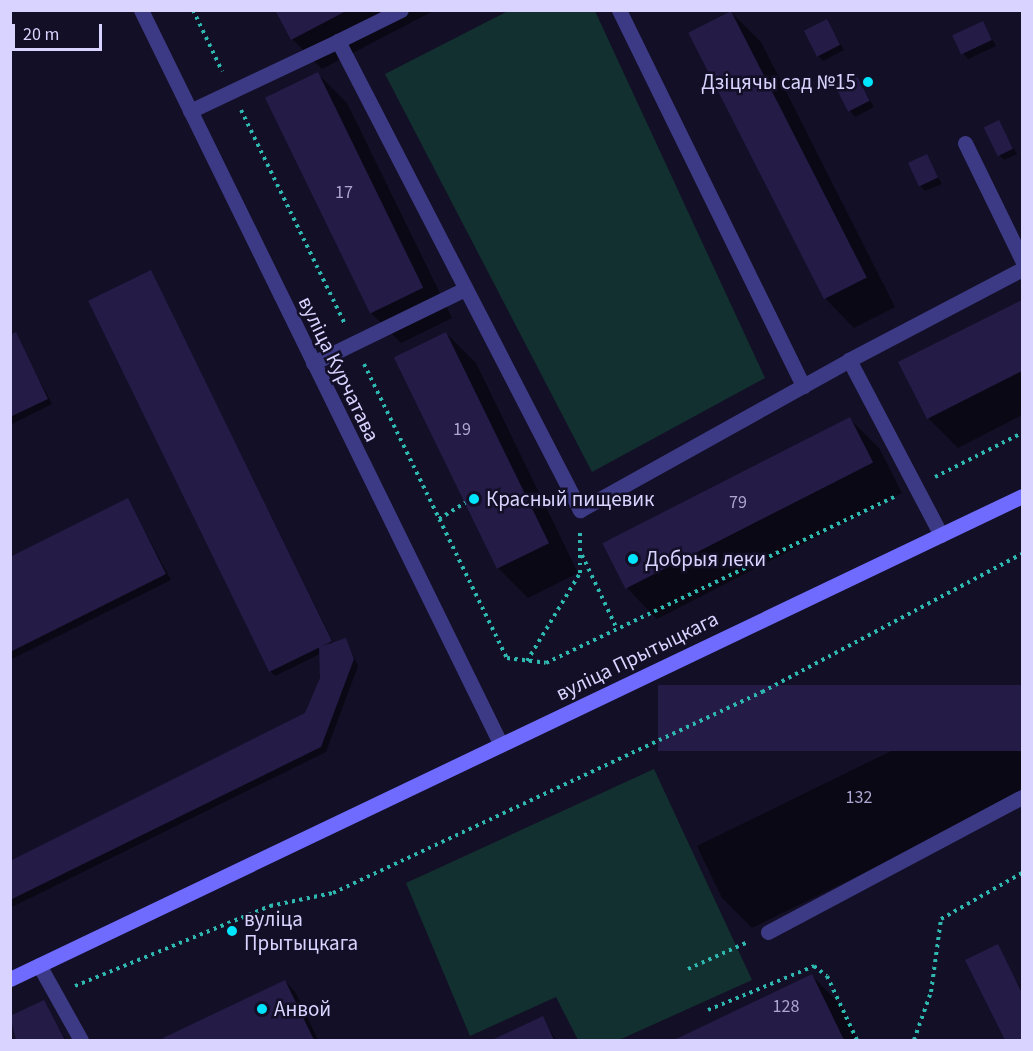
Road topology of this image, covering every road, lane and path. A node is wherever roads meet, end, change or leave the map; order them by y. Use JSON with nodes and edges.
{"nodes":[{"id":1,"x":141,"y":10,"type":"edge"},
{"id":2,"x":400,"y":10,"type":"edge"},
{"id":3,"x":619,"y":10,"type":"edge"},
{"id":4,"x":338,"y":41,"type":"junction"},
{"id":5,"x":190,"y":111,"type":"junction"},
{"id":6,"x":965,"y":143,"type":"dead end"},
{"id":7,"x":1023,"y":260,"type":"edge"},
{"id":8,"x":1023,"y":269,"type":"edge"},
{"id":9,"x":465,"y":289,"type":"junction"},
{"id":10,"x":849,"y":360,"type":"junction"},
{"id":11,"x":313,"y":363,"type":"junction"},
{"id":12,"x":803,"y":386,"type":"junction"},
{"id":13,"x":1023,"y":496,"type":"edge"},
{"id":14,"x":465,"y":503,"type":"dead end"},
{"id":15,"x":579,"y":510,"type":"junction"},
{"id":16,"x":439,"y":519,"type":"dead end"},
{"id":17,"x":941,"y":535,"type":"junction"},
{"id":18,"x":580,"y":552,"type":"junction"},
{"id":19,"x":1023,"y":554,"type":"edge"},
{"id":20,"x":617,"y":629,"type":"dead end"},
{"id":21,"x":527,"y":661,"type":"dead end"},
{"id":22,"x":501,"y":745,"type":"junction"},
{"id":23,"x":1023,"y":797,"type":"edge"},
{"id":24,"x":1023,"y":873,"type":"edge"},
{"id":25,"x":768,"y":932,"type":"joint"},
{"id":26,"x":39,"y":965,"type":"junction"},
{"id":27,"x":688,"y":969,"type":"dead end"},
{"id":28,"x":10,"y":979,"type":"edge"},
{"id":29,"x":56,"y":994,"type":"junction"},
{"id":30,"x":708,"y":1010,"type":"dead end"},
{"id":31,"x":81,"y":1041,"type":"edge"},
{"id":32,"x":857,"y":1041,"type":"edge"},
{"id":33,"x":914,"y":1041,"type":"edge"}],
"edges":[{"from":1,"to":5,"type":"street","name":"вуліца Курчатава"},
{"from":2,"to":4,"type":"street"},
{"from":3,"to":12,"type":"street"},
{"from":4,"to":5,"type":"street"},
{"from":4,"to":9,"type":"street"},
{"from":5,"to":11,"type":"street","name":"вуліца Курчатава"},
{"from":6,"to":7,"type":"street"},
{"from":8,"to":10,"type":"street"},
{"from":9,"to":11,"type":"street"},
{"from":9,"to":15,"type":"street"},
{"from":10,"to":12,"type":"street"},
{"from":10,"to":17,"type":"street"},
{"from":11,"to":22,"type":"street","name":"вуліца Курчатава"},
{"from":12,"to":15,"type":"street"},
{"from":13,"to":17,"type":"main road","name":"вуліца Прытыцкага"},
{"from":14,"to":16,"type":"path"},
{"from":15,"to":18,"type":"path"},
{"from":17,"to":22,"type":"main road","name":"вуліца Прытыцкага"},
{"from":18,"to":20,"type":"path"},
{"from":18,"to":21,"type":"path"},
{"from":19,"to":29,"type":"path"},
{"from":22,"to":26,"type":"main road","name":"вуліца Прытыцкага"},
{"from":23,"to":25,"type":"street"},
{"from":24,"to":33,"type":"path"},
{"from":25,"to":27,"type":"path"},
{"from":26,"to":28,"type":"main road","name":"вуліца Прытыцкага"},
{"from":26,"to":29,"type":"street"},
{"from":29,"to":31,"type":"street"},
{"from":30,"to":32,"type":"path"}]}
